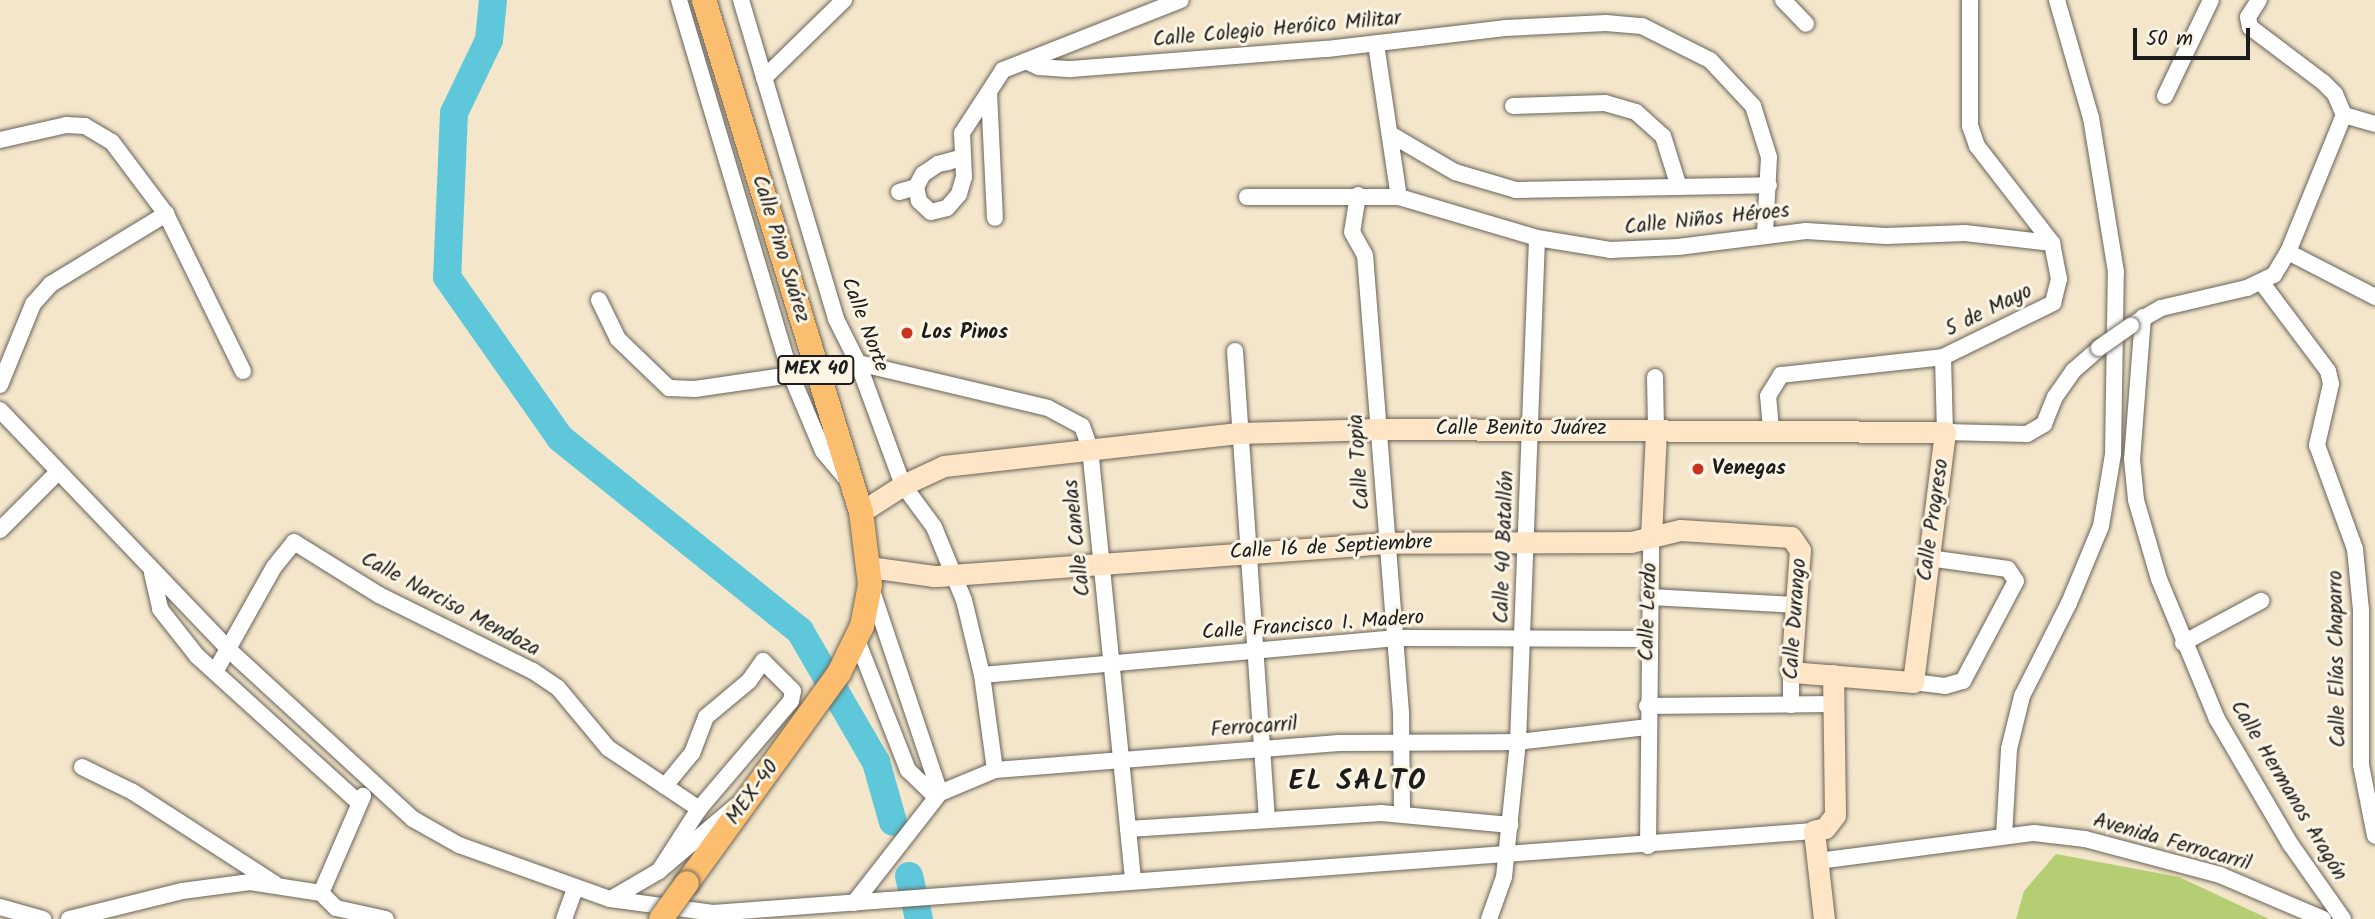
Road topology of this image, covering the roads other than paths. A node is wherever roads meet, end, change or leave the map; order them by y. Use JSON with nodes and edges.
{"nodes":[{"id":1,"x":679,"y":0,"type":"edge"},
{"id":2,"x":704,"y":0,"type":"edge"},
{"id":3,"x":741,"y":0,"type":"edge"},
{"id":4,"x":844,"y":0,"type":"edge"},
{"id":5,"x":1181,"y":0,"type":"edge"},
{"id":6,"x":1783,"y":0,"type":"edge"},
{"id":7,"x":1970,"y":0,"type":"edge"},
{"id":8,"x":2057,"y":0,"type":"edge"},
{"id":9,"x":2211,"y":0,"type":"edge"},
{"id":10,"x":2259,"y":0,"type":"edge"},
{"id":11,"x":1807,"y":24,"type":"dead end"},
{"id":12,"x":1376,"y":44,"type":"junction"},
{"id":13,"x":1026,"y":61,"type":"junction"},
{"id":14,"x":764,"y":78,"type":"junction"},
{"id":15,"x":989,"y":92,"type":"junction"},
{"id":16,"x":2165,"y":96,"type":"dead end"},
{"id":17,"x":1513,"y":106,"type":"dead end"},
{"id":18,"x":2344,"y":115,"type":"junction"},
{"id":19,"x":2375,"y":124,"type":"edge"},
{"id":20,"x":1390,"y":134,"type":"junction"},
{"id":21,"x":0,"y":140,"type":"edge"},
{"id":22,"x":960,"y":159,"type":"junction"},
{"id":23,"x":1769,"y":185,"type":"junction"},
{"id":24,"x":916,"y":187,"type":"junction"},
{"id":25,"x":1679,"y":187,"type":"junction"},
{"id":26,"x":899,"y":192,"type":"dead end"},
{"id":27,"x":1357,"y":195,"type":"junction"},
{"id":28,"x":1247,"y":197,"type":"dead end"},
{"id":29,"x":1399,"y":197,"type":"junction"},
{"id":30,"x":166,"y":214,"type":"junction"},
{"id":31,"x":995,"y":218,"type":"dead end"},
{"id":32,"x":1765,"y":233,"type":"junction"},
{"id":33,"x":1537,"y":238,"type":"junction"},
{"id":34,"x":2052,"y":243,"type":"junction"},
{"id":35,"x":2288,"y":252,"type":"junction"},
{"id":36,"x":2262,"y":283,"type":"junction"},
{"id":37,"x":2375,"y":297,"type":"edge"},
{"id":38,"x":599,"y":300,"type":"dead end"},
{"id":39,"x":2137,"y":322,"type":"junction"},
{"id":40,"x":1235,"y":351,"type":"dead end"},
{"id":41,"x":1944,"y":357,"type":"junction"},
{"id":42,"x":858,"y":362,"type":"junction"},
{"id":43,"x":243,"y":371,"type":"dead end"},
{"id":44,"x":791,"y":375,"type":"junction"},
{"id":45,"x":1655,"y":377,"type":"dead end"},
{"id":46,"x":0,"y":385,"type":"edge"},
{"id":47,"x":0,"y":410,"type":"edge"},
{"id":48,"x":1379,"y":429,"type":"junction"},
{"id":49,"x":1530,"y":429,"type":"junction"},
{"id":50,"x":1771,"y":429,"type":"junction"},
{"id":51,"x":1656,"y":430,"type":"junction"},
{"id":52,"x":1945,"y":432,"type":"junction"},
{"id":53,"x":1240,"y":433,"type":"junction"},
{"id":54,"x":1090,"y":448,"type":"junction"},
{"id":55,"x":58,"y":472,"type":"junction"},
{"id":56,"x":903,"y":485,"type":"junction"},
{"id":57,"x":853,"y":487,"type":"junction"},
{"id":58,"x":861,"y":512,"type":"junction"},
{"id":59,"x":0,"y":530,"type":"edge"},
{"id":60,"x":1651,"y":537,"type":"junction"},
{"id":61,"x":1791,"y":537,"type":"joint"},
{"id":62,"x":1528,"y":541,"type":"junction"},
{"id":63,"x":1387,"y":543,"type":"junction"},
{"id":64,"x":1248,"y":552,"type":"junction"},
{"id":65,"x":1929,"y":558,"type":"junction"},
{"id":66,"x":1101,"y":564,"type":"junction"},
{"id":67,"x":152,"y":573,"type":"junction"},
{"id":68,"x":955,"y":574,"type":"junction"},
{"id":69,"x":869,"y":576,"type":"junction"},
{"id":70,"x":1649,"y":597,"type":"junction"},
{"id":71,"x":2261,"y":601,"type":"dead end"},
{"id":72,"x":1796,"y":605,"type":"junction"},
{"id":73,"x":1523,"y":637,"type":"junction"},
{"id":74,"x":1394,"y":638,"type":"junction"},
{"id":75,"x":1648,"y":639,"type":"junction"},
{"id":76,"x":857,"y":640,"type":"junction"},
{"id":77,"x":2183,"y":643,"type":"junction"},
{"id":78,"x":228,"y":649,"type":"junction"},
{"id":79,"x":1254,"y":650,"type":"junction"},
{"id":80,"x":1112,"y":664,"type":"junction"},
{"id":81,"x":215,"y":672,"type":"junction"},
{"id":82,"x":1791,"y":672,"type":"junction"},
{"id":83,"x":982,"y":675,"type":"junction"},
{"id":84,"x":1833,"y":675,"type":"junction"},
{"id":85,"x":1913,"y":681,"type":"junction"},
{"id":86,"x":1834,"y":704,"type":"junction"},
{"id":87,"x":1791,"y":705,"type":"junction"},
{"id":88,"x":1647,"y":706,"type":"junction"},
{"id":89,"x":291,"y":708,"type":"junction"},
{"id":90,"x":1647,"y":727,"type":"junction"},
{"id":91,"x":275,"y":728,"type":"junction"},
{"id":92,"x":1518,"y":742,"type":"junction"},
{"id":93,"x":1403,"y":743,"type":"junction"},
{"id":94,"x":1261,"y":749,"type":"junction"},
{"id":95,"x":1120,"y":759,"type":"junction"},
{"id":96,"x":82,"y":767,"type":"dead end"},
{"id":97,"x":995,"y":770,"type":"junction"},
{"id":98,"x":369,"y":780,"type":"junction"},
{"id":99,"x":665,"y":786,"type":"junction"},
{"id":100,"x":940,"y":793,"type":"junction"},
{"id":101,"x":747,"y":800,"type":"junction"},
{"id":102,"x":359,"y":803,"type":"junction"},
{"id":103,"x":699,"y":809,"type":"junction"},
{"id":104,"x":1402,"y":813,"type":"junction"},
{"id":105,"x":1267,"y":819,"type":"junction"},
{"id":106,"x":1510,"y":825,"type":"junction"},
{"id":107,"x":1128,"y":829,"type":"junction"},
{"id":108,"x":1814,"y":831,"type":"junction"},
{"id":109,"x":2004,"y":836,"type":"junction"},
{"id":110,"x":2375,"y":836,"type":"edge"},
{"id":111,"x":1648,"y":846,"type":"junction"},
{"id":112,"x":1507,"y":856,"type":"junction"},
{"id":113,"x":1818,"y":861,"type":"junction"},
{"id":114,"x":659,"y":872,"type":"junction"},
{"id":115,"x":1133,"y":881,"type":"junction"},
{"id":116,"x":277,"y":885,"type":"junction"},
{"id":117,"x":575,"y":888,"type":"junction"},
{"id":118,"x":321,"y":893,"type":"junction"},
{"id":119,"x":610,"y":899,"type":"junction"},
{"id":120,"x":854,"y":902,"type":"junction"},
{"id":121,"x":0,"y":907,"type":"edge"},
{"id":122,"x":761,"y":914,"type":"edge"},
{"id":123,"x":43,"y":919,"type":"edge"},
{"id":124,"x":69,"y":919,"type":"edge"},
{"id":125,"x":386,"y":919,"type":"edge"},
{"id":126,"x":564,"y":919,"type":"edge"},
{"id":127,"x":661,"y":919,"type":"edge"},
{"id":128,"x":1489,"y":919,"type":"edge"},
{"id":129,"x":1824,"y":919,"type":"edge"},
{"id":130,"x":2323,"y":919,"type":"edge"},
{"id":131,"x":2343,"y":919,"type":"edge"}],
"edges":[{"from":1,"to":44,"type":"street"},
{"from":2,"to":57,"type":"main road","name":"Calle Pino Suárez","number":"MEX 40"},
{"from":3,"to":14,"type":"street","name":"Calle Norte"},
{"from":4,"to":14,"type":"street"},
{"from":5,"to":13,"type":"street"},
{"from":6,"to":11,"type":"street"},
{"from":7,"to":34,"type":"street"},
{"from":8,"to":109,"type":"street"},
{"from":9,"to":16,"type":"street"},
{"from":10,"to":18,"type":"street"},
{"from":12,"to":13,"type":"street","name":"Calle Colegio Heróico Militar"},
{"from":12,"to":20,"type":"street"},
{"from":12,"to":23,"type":"street","name":"Calle Colegio Heróico Militar"},
{"from":13,"to":15,"type":"street"},
{"from":14,"to":42,"type":"street","name":"Calle Norte"},
{"from":15,"to":22,"type":"street"},
{"from":15,"to":31,"type":"street"},
{"from":17,"to":25,"type":"street"},
{"from":18,"to":19,"type":"street"},
{"from":18,"to":35,"type":"street"},
{"from":20,"to":25,"type":"street"},
{"from":20,"to":29,"type":"street"},
{"from":21,"to":30,"type":"street"},
{"from":22,"to":24,"type":"street"},
{"from":22,"to":24,"type":"street"},
{"from":23,"to":25,"type":"street"},
{"from":23,"to":32,"type":"street","name":"Calle Colegio Heróico Militar"},
{"from":24,"to":26,"type":"street"},
{"from":27,"to":28,"type":"street","name":"Calle Niños Héroes"},
{"from":27,"to":29,"type":"street","name":"Calle Niños Héroes"},
{"from":27,"to":48,"type":"street","name":"Calle Topia"},
{"from":29,"to":33,"type":"street","name":"Calle Niños Héroes"},
{"from":30,"to":43,"type":"street"},
{"from":30,"to":46,"type":"street"},
{"from":32,"to":33,"type":"street","name":"Calle Niños Héroes"},
{"from":32,"to":34,"type":"street","name":"Calle Niños Héroes"},
{"from":33,"to":49,"type":"street","name":"Calle 40 Batallón"},
{"from":34,"to":41,"type":"street","name":"5 de Mayo"},
{"from":35,"to":36,"type":"street"},
{"from":35,"to":37,"type":"street"},
{"from":36,"to":39,"type":"street","name":"Calle Benito Juárez"},
{"from":36,"to":110,"type":"street","name":"Calle Elías Chaparro"},
{"from":38,"to":44,"type":"street"},
{"from":39,"to":52,"type":"street","name":"Calle Benito Juárez","bridge":true},
{"from":39,"to":77,"type":"street","name":"Calle Hermanos Aragón"},
{"from":40,"to":53,"type":"street"},
{"from":41,"to":50,"type":"street"},
{"from":41,"to":52,"type":"street","name":"Calle Progreso"},
{"from":42,"to":54,"type":"street","name":"Calle Canelas"},
{"from":42,"to":56,"type":"street","name":"Calle Norte"},
{"from":44,"to":57,"type":"street"},
{"from":45,"to":51,"type":"street","name":"Calle Lerdo"},
{"from":47,"to":55,"type":"street"},
{"from":48,"to":49,"type":"street","name":"Calle Benito Juárez"},
{"from":48,"to":53,"type":"street","name":"Calle Benito Juárez"},
{"from":48,"to":63,"type":"street","name":"Calle Topia"},
{"from":49,"to":51,"type":"street","name":"Calle Benito Juárez"},
{"from":49,"to":62,"type":"street","name":"Calle 40 Batallón"},
{"from":50,"to":51,"type":"street","name":"Calle Benito Juárez"},
{"from":50,"to":52,"type":"street","name":"Calle Benito Juárez"},
{"from":51,"to":60,"type":"street","name":"Calle Lerdo"},
{"from":52,"to":65,"type":"street","name":"Calle Progreso"},
{"from":53,"to":54,"type":"street","name":"Calle Benito Juárez"},
{"from":53,"to":64,"type":"street"},
{"from":54,"to":56,"type":"street","name":"Calle Benito Juárez"},
{"from":54,"to":66,"type":"street","name":"Calle Canelas"},
{"from":55,"to":59,"type":"street"},
{"from":55,"to":67,"type":"street"},
{"from":56,"to":58,"type":"street","name":"Calle Benito Juárez"},
{"from":56,"to":68,"type":"street","name":"Calle Norte"},
{"from":57,"to":58,"type":"main road","name":"Calle Pino Suárez","number":"MEX 40"},
{"from":58,"to":69,"type":"main road","name":"Calle Pino Suárez","number":"MEX 40"},
{"from":60,"to":61,"type":"street","name":"Calle 16 de Septiembre"},
{"from":60,"to":62,"type":"street","name":"Calle 16 de Septiembre"},
{"from":60,"to":70,"type":"street","name":"Calle Lerdo"},
{"from":61,"to":72,"type":"street","name":"Calle Durango"},
{"from":62,"to":63,"type":"street","name":"Calle 16 de Septiembre"},
{"from":62,"to":73,"type":"street","name":"Calle 40 Batallón"},
{"from":63,"to":64,"type":"street","name":"Calle 16 de Septiembre"},
{"from":63,"to":74,"type":"street","name":"Calle Topia"},
{"from":64,"to":66,"type":"street","name":"Calle 16 de Septiembre"},
{"from":64,"to":79,"type":"street"},
{"from":65,"to":85,"type":"street","name":"Calle Progreso"},
{"from":65,"to":85,"type":"street"},
{"from":66,"to":68,"type":"street","name":"Calle 16 de Septiembre"},
{"from":66,"to":80,"type":"street","name":"Calle Canelas"},
{"from":67,"to":78,"type":"street"},
{"from":67,"to":81,"type":"street"},
{"from":68,"to":69,"type":"street","name":"Calle 16 de Septiembre"},
{"from":68,"to":83,"type":"street"},
{"from":69,"to":76,"type":"main road","name":"Calle Pino Suárez","number":"MEX 40"},
{"from":69,"to":100,"type":"street"},
{"from":70,"to":72,"type":"street"},
{"from":70,"to":75,"type":"street","name":"Calle Lerdo"},
{"from":71,"to":77,"type":"street"},
{"from":72,"to":82,"type":"street","name":"Calle Durango"},
{"from":73,"to":74,"type":"street","name":"Calle Francisco I. Madero"},
{"from":73,"to":75,"type":"street","name":"Calle Francisco I. Madero"},
{"from":73,"to":92,"type":"street","name":"Calle 40 Batallón"},
{"from":74,"to":79,"type":"street","name":"Calle Francisco I. Madero"},
{"from":74,"to":93,"type":"street","name":"Calle Topia"},
{"from":75,"to":88,"type":"street","name":"Calle Lerdo"},
{"from":76,"to":100,"type":"street"},
{"from":76,"to":101,"type":"main road","name":"MEX-40","number":"MEX 40"},
{"from":77,"to":131,"type":"street","name":"Calle Hermanos Aragón"},
{"from":78,"to":81,"type":"street","name":"Calle Narciso Mendoza"},
{"from":78,"to":89,"type":"street"},
{"from":78,"to":99,"type":"street","name":"Calle Narciso Mendoza"},
{"from":79,"to":80,"type":"street","name":"Calle Francisco I. Madero"},
{"from":79,"to":94,"type":"street"},
{"from":80,"to":83,"type":"street","name":"Calle Francisco I. Madero"},
{"from":80,"to":95,"type":"street","name":"Calle Canelas"},
{"from":81,"to":91,"type":"street"},
{"from":82,"to":84,"type":"street"},
{"from":82,"to":87,"type":"street","name":"Calle Durango"},
{"from":83,"to":97,"type":"street"},
{"from":84,"to":85,"type":"street"},
{"from":84,"to":86,"type":"street","name":"Calle Durango"},
{"from":86,"to":87,"type":"street"},
{"from":86,"to":108,"type":"street","name":"Calle Durango"},
{"from":87,"to":88,"type":"street"},
{"from":88,"to":90,"type":"street","name":"Calle Lerdo"},
{"from":89,"to":91,"type":"street"},
{"from":89,"to":98,"type":"street"},
{"from":90,"to":92,"type":"street","name":"Ferrocarril"},
{"from":90,"to":111,"type":"street","name":"Calle Lerdo"},
{"from":91,"to":102,"type":"street"},
{"from":92,"to":93,"type":"street","name":"Ferrocarril"},
{"from":92,"to":106,"type":"street","name":"Calle 40 Batallón"},
{"from":93,"to":94,"type":"street","name":"Ferrocarril"},
{"from":93,"to":104,"type":"street","name":"Calle Topia"},
{"from":94,"to":95,"type":"street","name":"Ferrocarril"},
{"from":94,"to":105,"type":"street"},
{"from":95,"to":97,"type":"street","name":"Ferrocarril"},
{"from":95,"to":107,"type":"street","name":"Calle Canelas"},
{"from":96,"to":116,"type":"street"},
{"from":97,"to":100,"type":"street","name":"Ferrocarril"},
{"from":98,"to":102,"type":"street"},
{"from":98,"to":117,"type":"street"},
{"from":99,"to":103,"type":"street","name":"Calle Narciso Mendoza"},
{"from":99,"to":103,"type":"street"},
{"from":100,"to":120,"type":"street","name":"Ferrocarril"},
{"from":101,"to":114,"type":"street"},
{"from":101,"to":127,"type":"main road","name":"MEX-40","number":"MEX 40","bridge":true},
{"from":102,"to":118,"type":"street"},
{"from":103,"to":114,"type":"street"},
{"from":104,"to":105,"type":"street"},
{"from":104,"to":106,"type":"street"},
{"from":105,"to":107,"type":"street"},
{"from":106,"to":112,"type":"street","name":"Calle 40 Batallón"},
{"from":107,"to":115,"type":"street","name":"Calle Canelas"},
{"from":108,"to":111,"type":"street"},
{"from":108,"to":113,"type":"street"},
{"from":109,"to":113,"type":"street","name":"Avenida Ferrocarril"},
{"from":109,"to":130,"type":"street","name":"Avenida Ferrocarril"},
{"from":111,"to":112,"type":"street"},
{"from":112,"to":115,"type":"street"},
{"from":112,"to":128,"type":"street","name":"Calle 40 Batallón"},
{"from":113,"to":129,"type":"street"},
{"from":114,"to":119,"type":"street"},
{"from":115,"to":120,"type":"street"},
{"from":116,"to":118,"type":"street"},
{"from":116,"to":124,"type":"street"},
{"from":117,"to":119,"type":"street"},
{"from":117,"to":126,"type":"street"},
{"from":118,"to":125,"type":"street"},
{"from":119,"to":122,"type":"street"},
{"from":120,"to":122,"type":"street"},
{"from":121,"to":123,"type":"street"}]}
